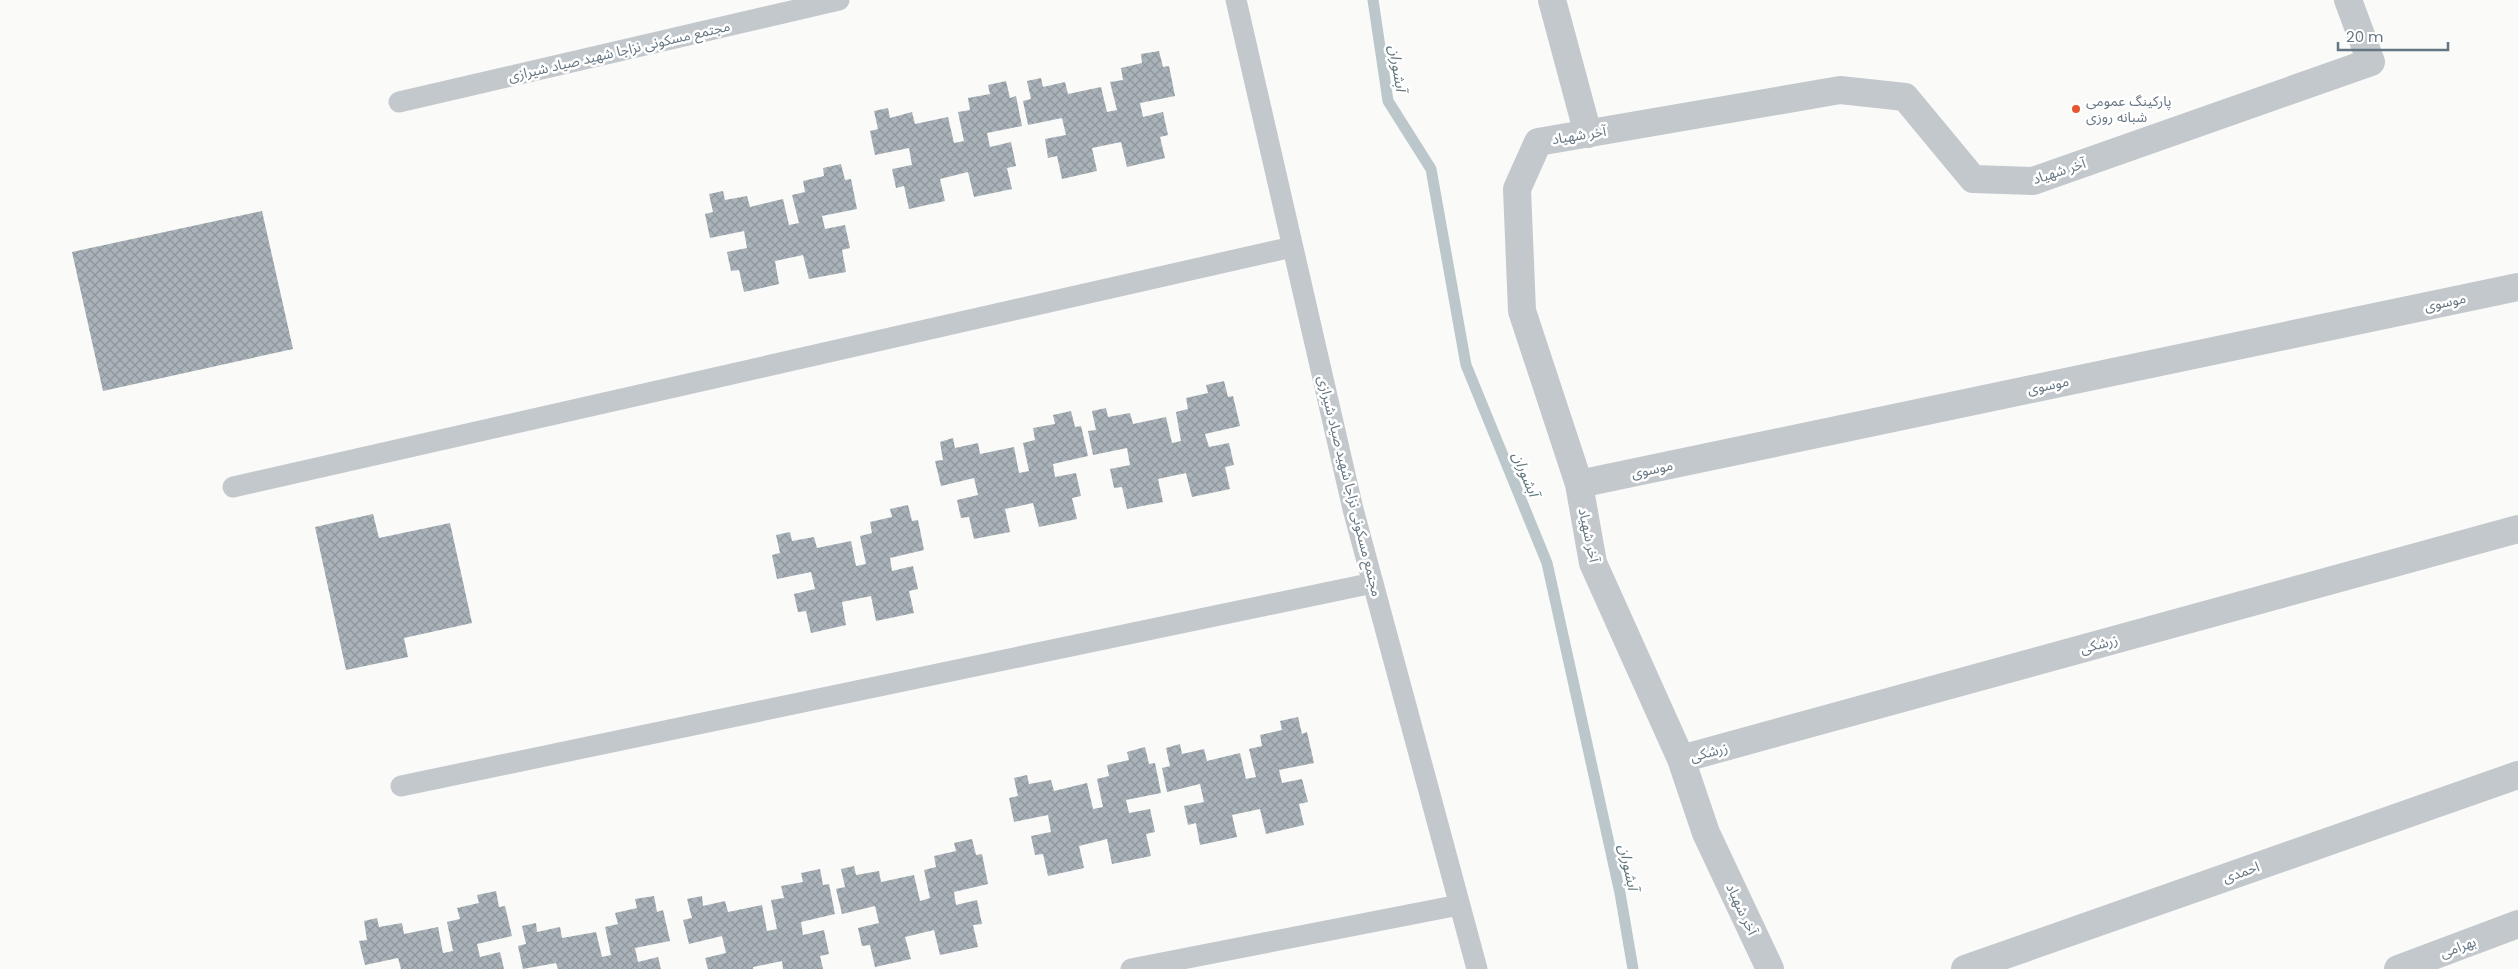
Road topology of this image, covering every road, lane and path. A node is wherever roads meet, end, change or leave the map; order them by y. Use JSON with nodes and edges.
{"nodes":[{"id":1,"x":839,"y":0,"type":"edge"},
{"id":2,"x":1236,"y":0,"type":"edge"},
{"id":3,"x":1552,"y":0,"type":"edge"},
{"id":4,"x":2348,"y":0,"type":"edge"},
{"id":5,"x":399,"y":102,"type":"dead end"},
{"id":6,"x":1588,"y":134,"type":"junction"},
{"id":7,"x":1292,"y":246,"type":"junction"},
{"id":8,"x":2518,"y":287,"type":"edge"},
{"id":9,"x":1578,"y":484,"type":"junction"},
{"id":10,"x":234,"y":487,"type":"dead end"},
{"id":11,"x":2518,"y":529,"type":"edge"},
{"id":12,"x":1373,"y":583,"type":"junction"},
{"id":13,"x":1681,"y":759,"type":"junction"},
{"id":14,"x":2518,"y":775,"type":"edge"},
{"id":15,"x":401,"y":786,"type":"dead end"},
{"id":16,"x":1459,"y":905,"type":"junction"},
{"id":17,"x":2518,"y":924,"type":"edge"},
{"id":18,"x":1131,"y":969,"type":"edge"},
{"id":19,"x":1477,"y":969,"type":"edge"},
{"id":20,"x":1770,"y":969,"type":"edge"},
{"id":21,"x":1965,"y":969,"type":"edge"},
{"id":22,"x":2398,"y":969,"type":"edge"}],
"edges":[{"from":1,"to":5,"type":"lane","name":"مجتمع مسکونی نزاجا شهید صیاد شیرازی"},
{"from":2,"to":7,"type":"lane","name":"مجتمع مسکونی نزاجا شهید صیاد شیرازی"},
{"from":3,"to":6,"type":"street"},
{"from":4,"to":6,"type":"street","name":"آخر شهیاد"},
{"from":6,"to":9,"type":"street","name":"آخر شهیاد"},
{"from":7,"to":10,"type":"lane"},
{"from":7,"to":12,"type":"lane","name":"مجتمع مسکونی نزاجا شهید صیاد شیرازی"},
{"from":8,"to":9,"type":"street","name":"موسوی"},
{"from":9,"to":13,"type":"street","name":"آخر شهیاد"},
{"from":11,"to":13,"type":"street","name":"زرشکی"},
{"from":12,"to":15,"type":"lane"},
{"from":12,"to":16,"type":"lane","name":"مجتمع مسکونی نزاجا شهید صیاد شیرازی"},
{"from":13,"to":20,"type":"street","name":"آخر شهیاد"},
{"from":14,"to":21,"type":"street","name":"احمدی"},
{"from":16,"to":18,"type":"lane"},
{"from":16,"to":19,"type":"lane","name":"مجتمع مسکونی نزاجا شهید صیاد شیرازی"},
{"from":17,"to":22,"type":"street","name":"بهرامی"}]}
